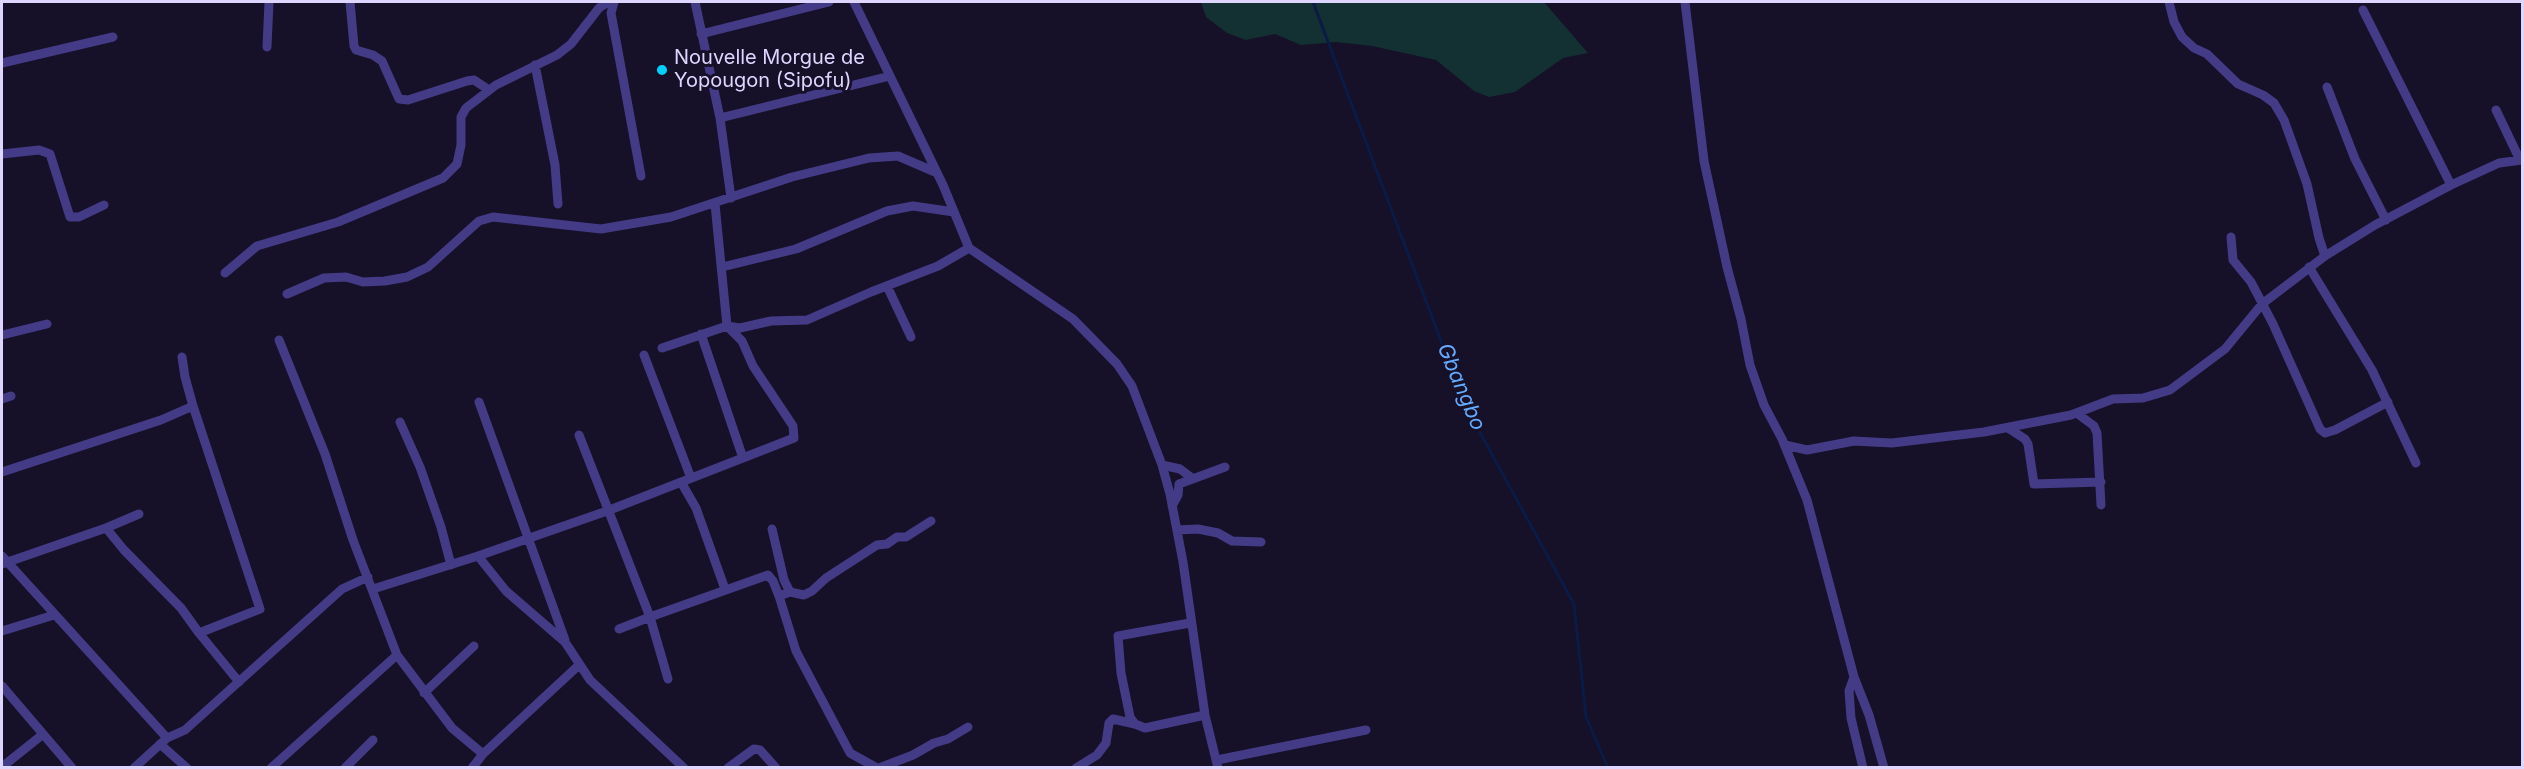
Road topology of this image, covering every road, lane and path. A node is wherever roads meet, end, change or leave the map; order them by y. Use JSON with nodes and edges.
{"nodes":[{"id":1,"x":269,"y":2,"type":"edge"},
{"id":2,"x":350,"y":2,"type":"edge"},
{"id":3,"x":608,"y":2,"type":"edge"},
{"id":4,"x":614,"y":2,"type":"edge"},
{"id":5,"x":695,"y":2,"type":"edge"},
{"id":6,"x":829,"y":2,"type":"edge"},
{"id":7,"x":854,"y":2,"type":"edge"},
{"id":8,"x":1686,"y":2,"type":"edge"},
{"id":9,"x":2169,"y":2,"type":"edge"},
{"id":10,"x":2362,"y":10,"type":"dead end"},
{"id":11,"x":701,"y":34,"type":"junction"},
{"id":12,"x":113,"y":37,"type":"dead end"},
{"id":13,"x":267,"y":47,"type":"dead end"},
{"id":14,"x":2,"y":63,"type":"edge"},
{"id":15,"x":536,"y":65,"type":"junction"},
{"id":16,"x":890,"y":76,"type":"junction"},
{"id":17,"x":2327,"y":87,"type":"dead end"},
{"id":18,"x":489,"y":90,"type":"junction"},
{"id":19,"x":2496,"y":110,"type":"dead end"},
{"id":20,"x":720,"y":118,"type":"junction"},
{"id":21,"x":2,"y":154,"type":"edge"},
{"id":22,"x":2522,"y":160,"type":"edge"},
{"id":23,"x":935,"y":172,"type":"junction"},
{"id":24,"x":641,"y":176,"type":"dead end"},
{"id":25,"x":2451,"y":185,"type":"junction"},
{"id":26,"x":731,"y":198,"type":"junction"},
{"id":27,"x":558,"y":204,"type":"dead end"},
{"id":28,"x":715,"y":204,"type":"junction"},
{"id":29,"x":104,"y":206,"type":"dead end"},
{"id":30,"x":954,"y":212,"type":"junction"},
{"id":31,"x":2386,"y":220,"type":"junction"},
{"id":32,"x":2230,"y":237,"type":"dead end"},
{"id":33,"x":969,"y":248,"type":"junction"},
{"id":34,"x":2325,"y":256,"type":"junction"},
{"id":35,"x":722,"y":267,"type":"junction"},
{"id":36,"x":2309,"y":267,"type":"junction"},
{"id":37,"x":225,"y":273,"type":"dead end"},
{"id":38,"x":887,"y":286,"type":"junction"},
{"id":39,"x":288,"y":294,"type":"dead end"},
{"id":40,"x":2262,"y":304,"type":"junction"},
{"id":41,"x":47,"y":324,"type":"dead end"},
{"id":42,"x":727,"y":326,"type":"junction"},
{"id":43,"x":701,"y":334,"type":"junction"},
{"id":44,"x":2,"y":335,"type":"edge"},
{"id":45,"x":911,"y":337,"type":"dead end"},
{"id":46,"x":279,"y":340,"type":"dead end"},
{"id":47,"x":662,"y":348,"type":"dead end"},
{"id":48,"x":644,"y":355,"type":"dead end"},
{"id":49,"x":182,"y":357,"type":"dead end"},
{"id":50,"x":11,"y":396,"type":"dead end"},
{"id":51,"x":2,"y":399,"type":"edge"},
{"id":52,"x":479,"y":402,"type":"dead end"},
{"id":53,"x":2388,"y":402,"type":"junction"},
{"id":54,"x":193,"y":406,"type":"junction"},
{"id":55,"x":2078,"y":414,"type":"junction"},
{"id":56,"x":400,"y":422,"type":"dead end"},
{"id":57,"x":2008,"y":428,"type":"junction"},
{"id":58,"x":579,"y":435,"type":"dead end"},
{"id":59,"x":1785,"y":445,"type":"junction"},
{"id":60,"x":1795,"y":448,"type":"junction"},
{"id":61,"x":743,"y":458,"type":"junction"},
{"id":62,"x":1793,"y":463,"type":"junction"},
{"id":63,"x":2416,"y":463,"type":"dead end"},
{"id":64,"x":1162,"y":465,"type":"junction"},
{"id":65,"x":1225,"y":467,"type":"dead end"},
{"id":66,"x":2,"y":472,"type":"edge"},
{"id":67,"x":691,"y":478,"type":"junction"},
{"id":68,"x":1192,"y":478,"type":"junction"},
{"id":69,"x":681,"y":482,"type":"junction"},
{"id":70,"x":2101,"y":482,"type":"junction"},
{"id":71,"x":2101,"y":505,"type":"dead end"},
{"id":72,"x":1172,"y":506,"type":"junction"},
{"id":73,"x":607,"y":511,"type":"junction"},
{"id":74,"x":139,"y":514,"type":"dead end"},
{"id":75,"x":931,"y":521,"type":"dead end"},
{"id":76,"x":106,"y":528,"type":"junction"},
{"id":77,"x":772,"y":529,"type":"dead end"},
{"id":78,"x":1177,"y":530,"type":"junction"},
{"id":79,"x":528,"y":539,"type":"junction"},
{"id":80,"x":1261,"y":542,"type":"dead end"},
{"id":81,"x":478,"y":556,"type":"junction"},
{"id":82,"x":3,"y":561,"type":"edge"},
{"id":83,"x":451,"y":565,"type":"junction"},
{"id":84,"x":368,"y":577,"type":"junction"},
{"id":85,"x":373,"y":589,"type":"junction"},
{"id":86,"x":725,"y":589,"type":"junction"},
{"id":87,"x":790,"y":592,"type":"junction"},
{"id":88,"x":779,"y":596,"type":"junction"},
{"id":89,"x":54,"y":615,"type":"junction"},
{"id":90,"x":650,"y":617,"type":"junction"},
{"id":91,"x":1190,"y":623,"type":"junction"},
{"id":92,"x":619,"y":630,"type":"dead end"},
{"id":93,"x":2,"y":631,"type":"edge"},
{"id":94,"x":199,"y":633,"type":"junction"},
{"id":95,"x":565,"y":642,"type":"junction"},
{"id":96,"x":474,"y":646,"type":"dead end"},
{"id":97,"x":397,"y":655,"type":"junction"},
{"id":98,"x":579,"y":665,"type":"junction"},
{"id":99,"x":1854,"y":677,"type":"junction"},
{"id":100,"x":668,"y":679,"type":"dead end"},
{"id":101,"x":238,"y":682,"type":"junction"},
{"id":102,"x":2,"y":686,"type":"edge"},
{"id":103,"x":424,"y":693,"type":"junction"},
{"id":104,"x":1205,"y":715,"type":"junction"},
{"id":105,"x":1135,"y":724,"type":"junction"},
{"id":106,"x":968,"y":727,"type":"dead end"},
{"id":107,"x":1366,"y":730,"type":"dead end"},
{"id":108,"x":42,"y":735,"type":"junction"},
{"id":109,"x":373,"y":740,"type":"dead end"},
{"id":110,"x":164,"y":741,"type":"junction"},
{"id":111,"x":483,"y":754,"type":"junction"},
{"id":112,"x":1217,"y":764,"type":"edge"},
{"id":113,"x":2,"y":767,"type":"edge"},
{"id":114,"x":72,"y":768,"type":"edge"},
{"id":115,"x":134,"y":768,"type":"edge"},
{"id":116,"x":188,"y":768,"type":"edge"},
{"id":117,"x":272,"y":768,"type":"edge"},
{"id":118,"x":345,"y":768,"type":"edge"},
{"id":119,"x":472,"y":768,"type":"edge"},
{"id":120,"x":684,"y":768,"type":"edge"},
{"id":121,"x":728,"y":768,"type":"edge"},
{"id":122,"x":776,"y":768,"type":"edge"},
{"id":123,"x":878,"y":768,"type":"edge"},
{"id":124,"x":1076,"y":768,"type":"edge"},
{"id":125,"x":1863,"y":768,"type":"edge"},
{"id":126,"x":1884,"y":768,"type":"edge"}],
"edges":[{"from":1,"to":13,"type":"street"},
{"from":2,"to":18,"type":"street"},
{"from":3,"to":15,"type":"street"},
{"from":4,"to":24,"type":"street"},
{"from":5,"to":11,"type":"street"},
{"from":6,"to":11,"type":"street"},
{"from":7,"to":16,"type":"street"},
{"from":8,"to":59,"type":"street"},
{"from":9,"to":34,"type":"street"},
{"from":10,"to":25,"type":"street"},
{"from":11,"to":20,"type":"street"},
{"from":12,"to":14,"type":"street"},
{"from":15,"to":18,"type":"street"},
{"from":15,"to":27,"type":"street"},
{"from":16,"to":20,"type":"street"},
{"from":16,"to":23,"type":"street"},
{"from":17,"to":31,"type":"street"},
{"from":18,"to":37,"type":"street"},
{"from":19,"to":22,"type":"street"},
{"from":20,"to":26,"type":"street"},
{"from":21,"to":29,"type":"street"},
{"from":22,"to":25,"type":"street"},
{"from":23,"to":26,"type":"street"},
{"from":23,"to":30,"type":"street"},
{"from":25,"to":31,"type":"street"},
{"from":26,"to":28,"type":"street"},
{"from":28,"to":35,"type":"street"},
{"from":28,"to":39,"type":"street"},
{"from":30,"to":33,"type":"street"},
{"from":30,"to":35,"type":"street"},
{"from":31,"to":34,"type":"street"},
{"from":32,"to":40,"type":"street"},
{"from":33,"to":38,"type":"street"},
{"from":33,"to":64,"type":"street"},
{"from":34,"to":36,"type":"street"},
{"from":35,"to":42,"type":"street"},
{"from":36,"to":40,"type":"street"},
{"from":36,"to":53,"type":"street"},
{"from":38,"to":42,"type":"street"},
{"from":38,"to":45,"type":"street"},
{"from":40,"to":53,"type":"street"},
{"from":40,"to":55,"type":"street"},
{"from":41,"to":44,"type":"street"},
{"from":42,"to":43,"type":"street"},
{"from":42,"to":61,"type":"street"},
{"from":43,"to":47,"type":"street"},
{"from":43,"to":61,"type":"street"},
{"from":46,"to":84,"type":"street"},
{"from":48,"to":67,"type":"street"},
{"from":49,"to":54,"type":"street"},
{"from":50,"to":51,"type":"street"},
{"from":52,"to":79,"type":"street"},
{"from":53,"to":63,"type":"street"},
{"from":54,"to":66,"type":"street"},
{"from":54,"to":94,"type":"street"},
{"from":55,"to":57,"type":"street"},
{"from":55,"to":70,"type":"street"},
{"from":56,"to":83,"type":"street"},
{"from":57,"to":60,"type":"street"},
{"from":57,"to":70,"type":"street"},
{"from":58,"to":73,"type":"street"},
{"from":59,"to":60,"type":"street"},
{"from":59,"to":62,"type":"street"},
{"from":60,"to":62,"type":"street"},
{"from":61,"to":67,"type":"street"},
{"from":62,"to":99,"type":"street"},
{"from":64,"to":68,"type":"street"},
{"from":64,"to":72,"type":"street"},
{"from":65,"to":68,"type":"street"},
{"from":67,"to":69,"type":"street"},
{"from":68,"to":72,"type":"street"},
{"from":69,"to":73,"type":"street"},
{"from":69,"to":86,"type":"street"},
{"from":70,"to":71,"type":"street"},
{"from":72,"to":78,"type":"street"},
{"from":73,"to":79,"type":"street"},
{"from":73,"to":90,"type":"street"},
{"from":74,"to":76,"type":"street"},
{"from":75,"to":87,"type":"street"},
{"from":76,"to":82,"type":"street"},
{"from":76,"to":94,"type":"street"},
{"from":77,"to":87,"type":"street"},
{"from":78,"to":80,"type":"street"},
{"from":78,"to":91,"type":"street"},
{"from":79,"to":81,"type":"street"},
{"from":79,"to":95,"type":"street"},
{"from":81,"to":83,"type":"street"},
{"from":81,"to":95,"type":"street"},
{"from":82,"to":89,"type":"street"},
{"from":83,"to":85,"type":"street"},
{"from":84,"to":85,"type":"street"},
{"from":84,"to":101,"type":"street"},
{"from":85,"to":97,"type":"street"},
{"from":86,"to":88,"type":"street"},
{"from":86,"to":90,"type":"street"},
{"from":87,"to":88,"type":"street"},
{"from":88,"to":123,"type":"street"},
{"from":89,"to":93,"type":"street"},
{"from":89,"to":110,"type":"street"},
{"from":90,"to":92,"type":"street"},
{"from":90,"to":100,"type":"street"},
{"from":91,"to":104,"type":"street"},
{"from":91,"to":105,"type":"street"},
{"from":94,"to":101,"type":"street"},
{"from":95,"to":98,"type":"street"},
{"from":96,"to":103,"type":"street"},
{"from":97,"to":103,"type":"street"},
{"from":97,"to":117,"type":"street"},
{"from":98,"to":111,"type":"street"},
{"from":98,"to":120,"type":"street"},
{"from":99,"to":125,"type":"street"},
{"from":99,"to":126,"type":"street"},
{"from":101,"to":110,"type":"street"},
{"from":102,"to":108,"type":"street"},
{"from":103,"to":111,"type":"street"},
{"from":104,"to":105,"type":"street"},
{"from":104,"to":112,"type":"street"},
{"from":105,"to":124,"type":"street"},
{"from":106,"to":123,"type":"street"},
{"from":107,"to":112,"type":"street"},
{"from":108,"to":113,"type":"street"},
{"from":108,"to":114,"type":"street"},
{"from":109,"to":118,"type":"street"},
{"from":110,"to":115,"type":"street"},
{"from":110,"to":116,"type":"street"},
{"from":111,"to":119,"type":"street"},
{"from":121,"to":122,"type":"street"}]}
